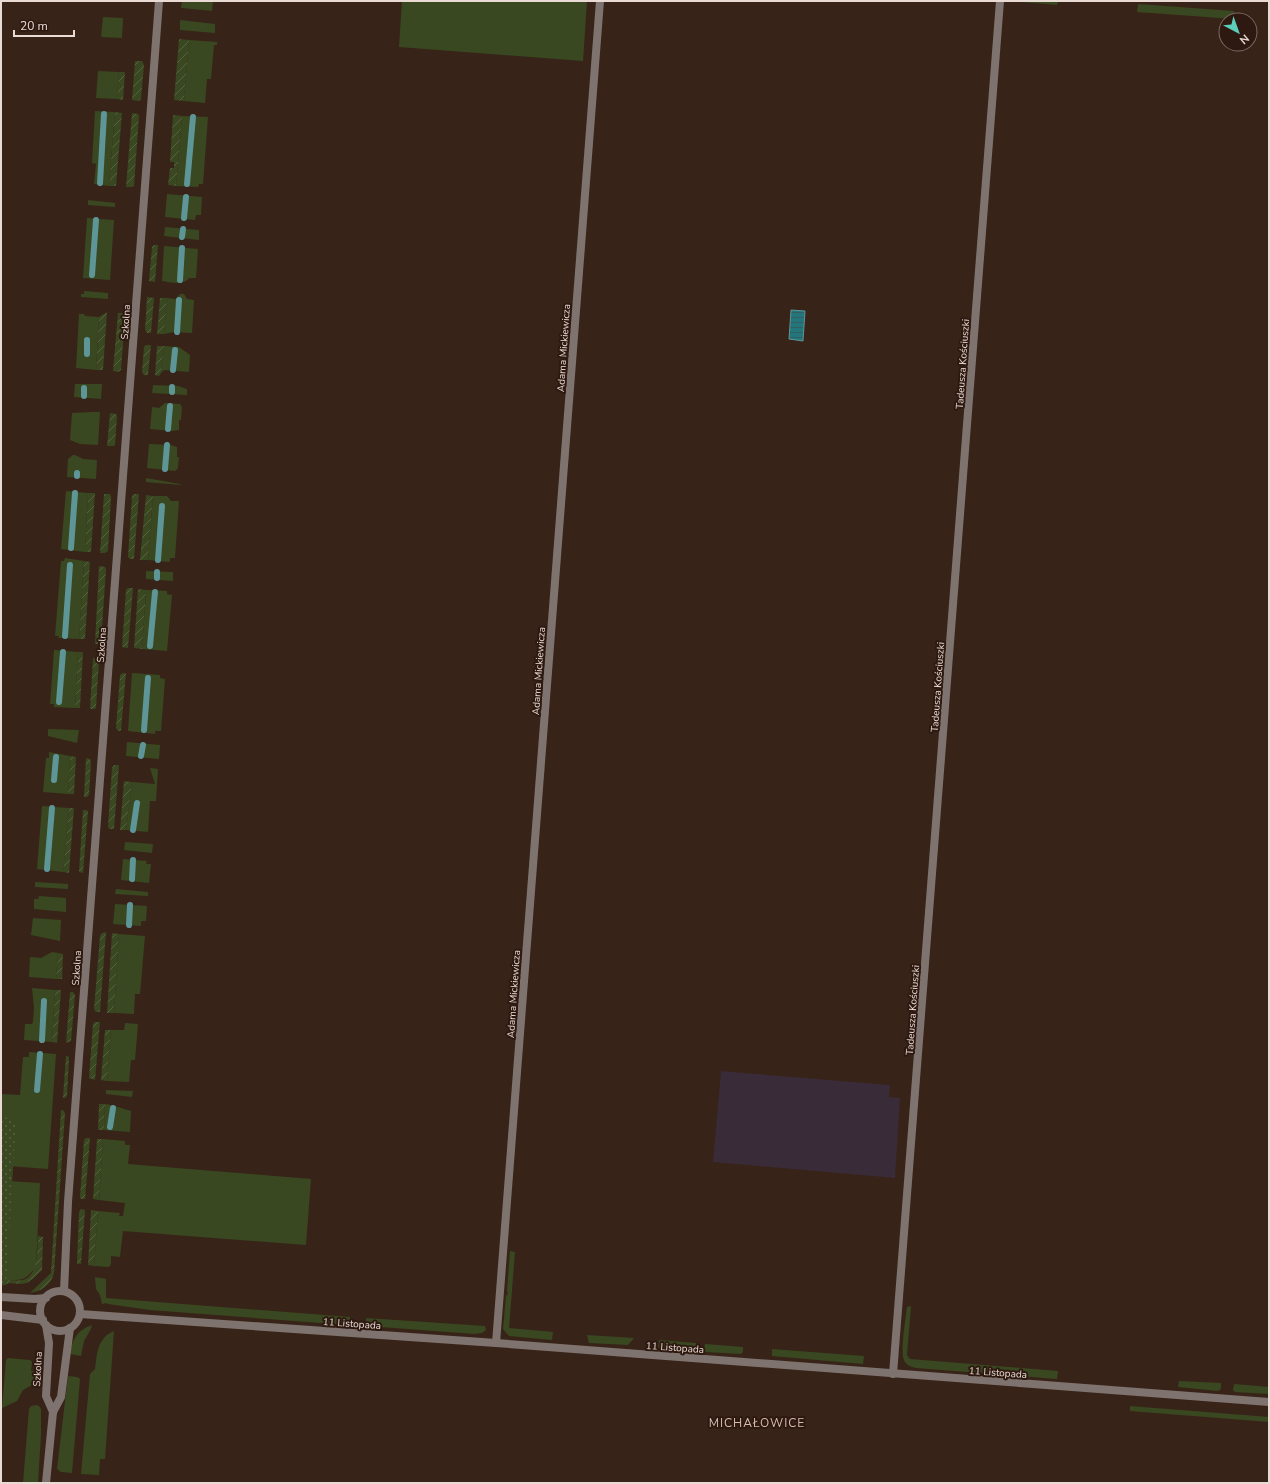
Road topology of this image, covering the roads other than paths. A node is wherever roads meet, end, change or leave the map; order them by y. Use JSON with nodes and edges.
{"nodes":[{"id":1,"x":159,"y":1,"type":"edge"},
{"id":2,"x":600,"y":1,"type":"edge"},
{"id":3,"x":1000,"y":1,"type":"edge"},
{"id":4,"x":64,"y":1291,"type":"junction"},
{"id":5,"x":1,"y":1298,"type":"edge"},
{"id":6,"x":46,"y":1298,"type":"junction"},
{"id":7,"x":80,"y":1314,"type":"junction"},
{"id":8,"x":1,"y":1315,"type":"edge"},
{"id":9,"x":44,"y":1322,"type":"junction"},
{"id":10,"x":70,"y":1328,"type":"junction"},
{"id":11,"x":496,"y":1343,"type":"junction"},
{"id":12,"x":893,"y":1374,"type":"junction"},
{"id":13,"x":1269,"y":1402,"type":"edge"},
{"id":14,"x":53,"y":1412,"type":"junction"},
{"id":15,"x":46,"y":1483,"type":"edge"}],
"edges":[{"from":1,"to":4,"type":"street","name":"Szkolna"},
{"from":2,"to":11,"type":"street","name":"Adama Mickiewicza"},
{"from":3,"to":12,"type":"street","name":"Tadeusza Kościuszki"},
{"from":4,"to":6,"type":"street"},
{"from":4,"to":7,"type":"street"},
{"from":5,"to":6,"type":"street"},
{"from":6,"to":9,"type":"street"},
{"from":7,"to":10,"type":"street"},
{"from":7,"to":11,"type":"street","name":"11 Listopada"},
{"from":8,"to":9,"type":"street"},
{"from":9,"to":10,"type":"street"},
{"from":9,"to":14,"type":"street","name":"Szkolna"},
{"from":10,"to":14,"type":"street","name":"Szkolna"},
{"from":11,"to":12,"type":"street","name":"11 Listopada"},
{"from":12,"to":13,"type":"street","name":"11 Listopada"},
{"from":14,"to":15,"type":"street","name":"Szkolna"}]}
